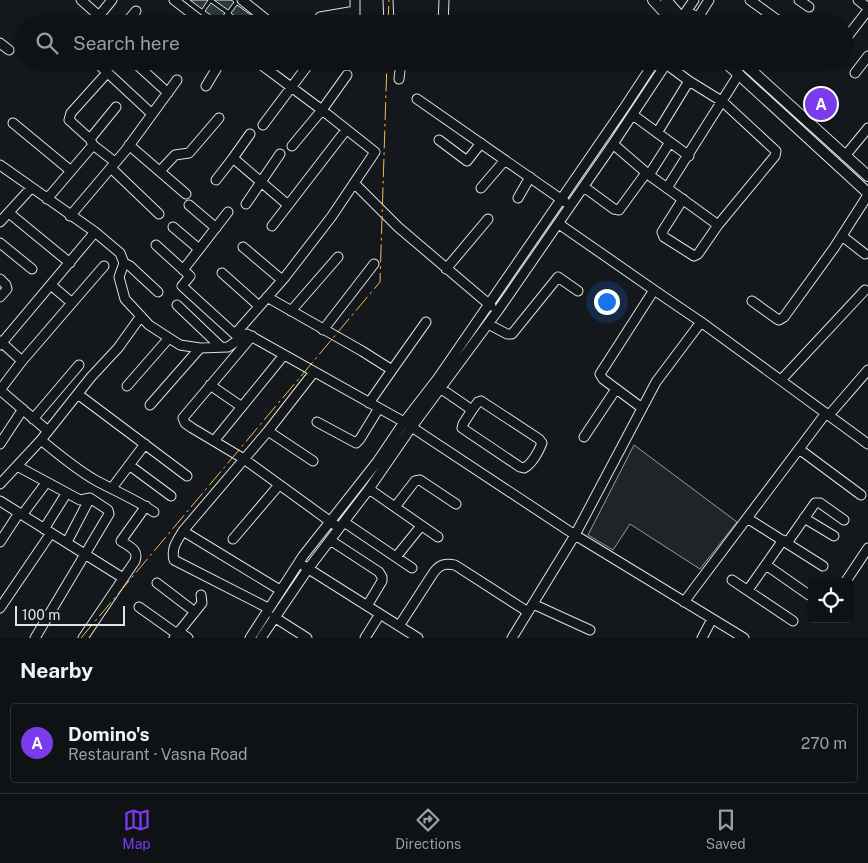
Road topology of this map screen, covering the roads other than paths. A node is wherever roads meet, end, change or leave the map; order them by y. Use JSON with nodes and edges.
{"nodes":[{"id":1,"x":81,"y":0,"type":"edge"},
{"id":2,"x":112,"y":0,"type":"edge"},
{"id":3,"x":174,"y":0,"type":"edge"},
{"id":4,"x":355,"y":0,"type":"edge"},
{"id":5,"x":388,"y":0,"type":"edge"},
{"id":6,"x":444,"y":0,"type":"edge"},
{"id":7,"x":653,"y":0,"type":"edge"},
{"id":8,"x":666,"y":0,"type":"edge"},
{"id":9,"x":694,"y":0,"type":"edge"},
{"id":10,"x":709,"y":0,"type":"edge"},
{"id":11,"x":750,"y":0,"type":"edge"},
{"id":12,"x":799,"y":0,"type":"edge"},
{"id":13,"x":858,"y":0,"type":"edge"},
{"id":14,"x":247,"y":2,"type":"edge"},
{"id":15,"x":809,"y":7,"type":"dead end"},
{"id":16,"x":868,"y":9,"type":"edge"},
{"id":17,"x":355,"y":11,"type":"junction"},
{"id":18,"x":136,"y":12,"type":"dead end"},
{"id":19,"x":98,"y":15,"type":"edge"},
{"id":20,"x":100,"y":15,"type":"edge"},
{"id":21,"x":134,"y":15,"type":"edge"},
{"id":22,"x":193,"y":15,"type":"edge"},
{"id":23,"x":262,"y":15,"type":"edge"},
{"id":24,"x":332,"y":15,"type":"edge"},
{"id":25,"x":355,"y":15,"type":"edge"},
{"id":26,"x":389,"y":15,"type":"edge"},
{"id":27,"x":443,"y":15,"type":"edge"},
{"id":28,"x":674,"y":15,"type":"edge"},
{"id":29,"x":676,"y":15,"type":"edge"},
{"id":30,"x":682,"y":15,"type":"edge"},
{"id":31,"x":702,"y":15,"type":"edge"},
{"id":32,"x":771,"y":15,"type":"edge"},
{"id":33,"x":853,"y":29,"type":"edge"},
{"id":34,"x":0,"y":44,"type":"edge"},
{"id":35,"x":9,"y":50,"type":"dead end"},
{"id":36,"x":868,"y":56,"type":"edge"},
{"id":37,"x":104,"y":70,"type":"edge"},
{"id":38,"x":142,"y":70,"type":"edge"},
{"id":39,"x":216,"y":70,"type":"edge"},
{"id":40,"x":269,"y":70,"type":"edge"},
{"id":41,"x":304,"y":70,"type":"edge"},
{"id":42,"x":400,"y":70,"type":"edge"},
{"id":43,"x":649,"y":70,"type":"edge"},
{"id":44,"x":662,"y":70,"type":"edge"},
{"id":45,"x":676,"y":70,"type":"edge"},
{"id":46,"x":735,"y":70,"type":"edge"},
{"id":47,"x":750,"y":70,"type":"edge"},
{"id":48,"x":107,"y":73,"type":"junction"},
{"id":49,"x":855,"y":73,"type":"dead end"},
{"id":50,"x":740,"y":74,"type":"junction"},
{"id":51,"x":347,"y":75,"type":"dead end"},
{"id":52,"x":399,"y":79,"type":"dead end"},
{"id":53,"x":177,"y":80,"type":"dead end"},
{"id":54,"x":689,"y":81,"type":"junction"},
{"id":55,"x":206,"y":86,"type":"dead end"},
{"id":56,"x":291,"y":88,"type":"junction"},
{"id":57,"x":168,"y":92,"type":"junction"},
{"id":58,"x":417,"y":99,"type":"dead end"},
{"id":59,"x":723,"y":102,"type":"junction"},
{"id":60,"x":116,"y":107,"type":"dead end"},
{"id":61,"x":322,"y":110,"type":"junction"},
{"id":62,"x":152,"y":114,"type":"junction"},
{"id":63,"x":633,"y":115,"type":"junction"},
{"id":64,"x":219,"y":118,"type":"dead end"},
{"id":65,"x":13,"y":123,"type":"dead end"},
{"id":66,"x":263,"y":125,"type":"dead end"},
{"id":67,"x":868,"y":128,"type":"edge"},
{"id":68,"x":346,"y":130,"type":"junction"},
{"id":69,"x":657,"y":133,"type":"junction"},
{"id":70,"x":250,"y":134,"type":"dead end"},
{"id":71,"x":439,"y":140,"type":"dead end"},
{"id":72,"x":92,"y":142,"type":"junction"},
{"id":73,"x":670,"y":142,"type":"junction"},
{"id":74,"x":481,"y":143,"type":"junction"},
{"id":75,"x":613,"y":144,"type":"junction"},
{"id":76,"x":129,"y":145,"type":"junction"},
{"id":77,"x":292,"y":146,"type":"dead end"},
{"id":78,"x":280,"y":154,"type":"dead end"},
{"id":79,"x":689,"y":156,"type":"junction"},
{"id":80,"x":845,"y":156,"type":"junction"},
{"id":81,"x":233,"y":158,"type":"junction"},
{"id":82,"x":505,"y":160,"type":"junction"},
{"id":83,"x":113,"y":165,"type":"junction"},
{"id":84,"x":1,"y":168,"type":"edge"},
{"id":85,"x":71,"y":171,"type":"junction"},
{"id":86,"x":160,"y":171,"type":"junction"},
{"id":87,"x":648,"y":174,"type":"junction"},
{"id":88,"x":868,"y":176,"type":"edge"},
{"id":89,"x":530,"y":177,"type":"junction"},
{"id":90,"x":216,"y":180,"type":"dead end"},
{"id":91,"x":261,"y":183,"type":"junction"},
{"id":92,"x":354,"y":183,"type":"junction"},
{"id":93,"x":584,"y":187,"type":"junction"},
{"id":94,"x":31,"y":188,"type":"junction"},
{"id":95,"x":481,"y":188,"type":"dead end"},
{"id":96,"x":667,"y":188,"type":"junction"},
{"id":97,"x":186,"y":194,"type":"dead end"},
{"id":98,"x":868,"y":194,"type":"edge"},
{"id":99,"x":518,"y":198,"type":"dead end"},
{"id":100,"x":561,"y":198,"type":"junction"},
{"id":101,"x":47,"y":199,"type":"junction"},
{"id":102,"x":683,"y":199,"type":"junction"},
{"id":103,"x":246,"y":204,"type":"dead end"},
{"id":104,"x":189,"y":205,"type":"dead end"},
{"id":105,"x":288,"y":205,"type":"junction"},
{"id":106,"x":571,"y":206,"type":"junction"},
{"id":107,"x":228,"y":212,"type":"dead end"},
{"id":108,"x":9,"y":213,"type":"junction"},
{"id":109,"x":158,"y":214,"type":"dead end"},
{"id":110,"x":70,"y":216,"type":"junction"},
{"id":111,"x":488,"y":219,"type":"dead end"},
{"id":112,"x":0,"y":222,"type":"edge"},
{"id":113,"x":558,"y":224,"type":"junction"},
{"id":114,"x":718,"y":225,"type":"junction"},
{"id":115,"x":272,"y":226,"type":"dead end"},
{"id":116,"x":172,"y":227,"type":"dead end"},
{"id":117,"x":216,"y":228,"type":"junction"},
{"id":118,"x":95,"y":232,"type":"junction"},
{"id":119,"x":842,"y":236,"type":"junction"},
{"id":120,"x":0,"y":243,"type":"edge"},
{"id":121,"x":156,"y":245,"type":"dead end"},
{"id":122,"x":244,"y":247,"type":"dead end"},
{"id":123,"x":199,"y":249,"type":"junction"},
{"id":124,"x":866,"y":254,"type":"dead end"},
{"id":125,"x":338,"y":258,"type":"dead end"},
{"id":126,"x":124,"y":262,"type":"junction"},
{"id":127,"x":70,"y":263,"type":"junction"},
{"id":128,"x":374,"y":264,"type":"dead end"},
{"id":129,"x":104,"y":266,"type":"dead end"},
{"id":130,"x":32,"y":269,"type":"dead end"},
{"id":131,"x":446,"y":269,"type":"junction"},
{"id":132,"x":183,"y":270,"type":"junction"},
{"id":133,"x":222,"y":273,"type":"dead end"},
{"id":134,"x":0,"y":279,"type":"edge"},
{"id":135,"x":282,"y":280,"type":"junction"},
{"id":136,"x":51,"y":285,"type":"junction"},
{"id":137,"x":654,"y":290,"type":"junction"},
{"id":138,"x":865,"y":290,"type":"dead end"},
{"id":139,"x":578,"y":291,"type":"dead end"},
{"id":140,"x":158,"y":292,"type":"dead end"},
{"id":141,"x":0,"y":297,"type":"edge"},
{"id":142,"x":267,"y":297,"type":"junction"},
{"id":143,"x":752,"y":301,"type":"dead end"},
{"id":144,"x":72,"y":303,"type":"junction"},
{"id":145,"x":487,"y":304,"type":"junction"},
{"id":146,"x":177,"y":305,"type":"dead end"},
{"id":147,"x":259,"y":306,"type":"junction"},
{"id":148,"x":291,"y":311,"type":"junction"},
{"id":149,"x":498,"y":311,"type":"junction"},
{"id":150,"x":141,"y":316,"type":"junction"},
{"id":151,"x":426,"y":322,"type":"dead end"},
{"id":152,"x":701,"y":322,"type":"junction"},
{"id":153,"x":488,"y":324,"type":"junction"},
{"id":154,"x":323,"y":330,"type":"junction"},
{"id":155,"x":238,"y":336,"type":"junction"},
{"id":156,"x":252,"y":336,"type":"junction"},
{"id":157,"x":168,"y":338,"type":"junction"},
{"id":158,"x":1,"y":343,"type":"edge"},
{"id":159,"x":221,"y":347,"type":"junction"},
{"id":160,"x":200,"y":348,"type":"junction"},
{"id":161,"x":284,"y":355,"type":"junction"},
{"id":162,"x":22,"y":361,"type":"junction"},
{"id":163,"x":79,"y":365,"type":"dead end"},
{"id":164,"x":392,"y":370,"type":"junction"},
{"id":165,"x":868,"y":370,"type":"edge"},
{"id":166,"x":314,"y":372,"type":"junction"},
{"id":167,"x":781,"y":380,"type":"junction"},
{"id":168,"x":210,"y":385,"type":"junction"},
{"id":169,"x":127,"y":386,"type":"dead end"},
{"id":170,"x":440,"y":388,"type":"junction"},
{"id":171,"x":0,"y":390,"type":"edge"},
{"id":172,"x":616,"y":390,"type":"junction"},
{"id":173,"x":79,"y":395,"type":"junction"},
{"id":174,"x":369,"y":403,"type":"junction"},
{"id":175,"x":150,"y":405,"type":"dead end"},
{"id":176,"x":242,"y":407,"type":"junction"},
{"id":177,"x":379,"y":408,"type":"junction"},
{"id":178,"x":642,"y":408,"type":"junction"},
{"id":179,"x":23,"y":410,"type":"junction"},
{"id":180,"x":472,"y":410,"type":"junction"},
{"id":181,"x":827,"y":414,"type":"junction"},
{"id":182,"x":33,"y":419,"type":"junction"},
{"id":183,"x":317,"y":422,"type":"dead end"},
{"id":184,"x":408,"y":425,"type":"junction"},
{"id":185,"x":48,"y":431,"type":"junction"},
{"id":186,"x":268,"y":431,"type":"junction"},
{"id":187,"x":584,"y":437,"type":"dead end"},
{"id":188,"x":40,"y":440,"type":"junction"},
{"id":189,"x":214,"y":441,"type":"junction"},
{"id":190,"x":0,"y":444,"type":"edge"},
{"id":191,"x":145,"y":444,"type":"junction"},
{"id":192,"x":868,"y":444,"type":"edge"},
{"id":193,"x":799,"y":449,"type":"junction"},
{"id":194,"x":244,"y":459,"type":"junction"},
{"id":195,"x":313,"y":461,"type":"dead end"},
{"id":196,"x":129,"y":465,"type":"junction"},
{"id":197,"x":17,"y":466,"type":"junction"},
{"id":198,"x":187,"y":476,"type":"dead end"},
{"id":199,"x":0,"y":482,"type":"edge"},
{"id":200,"x":46,"y":483,"type":"junction"},
{"id":201,"x":279,"y":485,"type":"junction"},
{"id":202,"x":112,"y":488,"type":"junction"},
{"id":203,"x":369,"y":489,"type":"junction"},
{"id":204,"x":66,"y":494,"type":"junction"},
{"id":205,"x":861,"y":495,"type":"dead end"},
{"id":206,"x":171,"y":496,"type":"dead end"},
{"id":207,"x":90,"y":498,"type":"junction"},
{"id":208,"x":0,"y":500,"type":"edge"},
{"id":209,"x":456,"y":504,"type":"dead end"},
{"id":210,"x":146,"y":506,"type":"junction"},
{"id":211,"x":395,"y":507,"type":"junction"},
{"id":212,"x":154,"y":512,"type":"dead end"},
{"id":213,"x":21,"y":514,"type":"junction"},
{"id":214,"x":747,"y":518,"type":"junction"},
{"id":215,"x":804,"y":518,"type":"junction"},
{"id":216,"x":844,"y":520,"type":"dead end"},
{"id":217,"x":330,"y":522,"type":"junction"},
{"id":218,"x":342,"y":525,"type":"junction"},
{"id":219,"x":421,"y":526,"type":"junction"},
{"id":220,"x":47,"y":531,"type":"junction"},
{"id":221,"x":183,"y":531,"type":"junction"},
{"id":222,"x":575,"y":535,"type":"junction"},
{"id":223,"x":834,"y":536,"type":"dead end"},
{"id":224,"x":438,"y":538,"type":"dead end"},
{"id":225,"x":233,"y":539,"type":"dead end"},
{"id":226,"x":330,"y":540,"type":"junction"},
{"id":227,"x":0,"y":542,"type":"edge"},
{"id":228,"x":67,"y":542,"type":"junction"},
{"id":229,"x":785,"y":542,"type":"junction"},
{"id":230,"x":868,"y":548,"type":"edge"},
{"id":231,"x":85,"y":553,"type":"junction"},
{"id":232,"x":396,"y":557,"type":"junction"},
{"id":233,"x":299,"y":562,"type":"junction"},
{"id":234,"x":766,"y":565,"type":"junction"},
{"id":235,"x":823,"y":566,"type":"dead end"},
{"id":236,"x":412,"y":568,"type":"dead end"},
{"id":237,"x":308,"y":569,"type":"junction"},
{"id":238,"x":123,"y":578,"type":"junction"},
{"id":239,"x":848,"y":578,"type":"edge"},
{"id":240,"x":732,"y":580,"type":"dead end"},
{"id":241,"x":156,"y":583,"type":"dead end"},
{"id":242,"x":280,"y":590,"type":"junction"},
{"id":243,"x":748,"y":590,"type":"junction"},
{"id":244,"x":808,"y":594,"type":"edge"},
{"id":245,"x":201,"y":595,"type":"dead end"},
{"id":246,"x":684,"y":602,"type":"junction"},
{"id":247,"x":533,"y":604,"type":"junction"},
{"id":248,"x":367,"y":606,"type":"junction"},
{"id":249,"x":139,"y":607,"type":"dead end"},
{"id":250,"x":0,"y":608,"type":"edge"},
{"id":251,"x":268,"y":608,"type":"junction"},
{"id":252,"x":194,"y":612,"type":"junction"},
{"id":253,"x":528,"y":612,"type":"junction"},
{"id":254,"x":380,"y":614,"type":"junction"},
{"id":255,"x":274,"y":617,"type":"junction"},
{"id":256,"x":712,"y":619,"type":"junction"},
{"id":257,"x":793,"y":621,"type":"dead end"},
{"id":258,"x":399,"y":626,"type":"junction"},
{"id":259,"x":590,"y":630,"type":"dead end"},
{"id":260,"x":177,"y":634,"type":"edge"},
{"id":261,"x":35,"y":638,"type":"edge"},
{"id":262,"x":83,"y":638,"type":"edge"},
{"id":263,"x":188,"y":638,"type":"edge"},
{"id":264,"x":250,"y":638,"type":"edge"},
{"id":265,"x":261,"y":638,"type":"edge"},
{"id":266,"x":307,"y":638,"type":"edge"},
{"id":267,"x":365,"y":638,"type":"edge"},
{"id":268,"x":418,"y":638,"type":"edge"},
{"id":269,"x":512,"y":638,"type":"edge"},
{"id":270,"x":702,"y":638,"type":"edge"},
{"id":271,"x":744,"y":638,"type":"edge"}],
"edges":[{"from":1,"to":19,"type":"street"},
{"from":2,"to":20,"type":"street"},
{"from":3,"to":22,"type":"street"},
{"from":4,"to":17,"type":"street"},
{"from":5,"to":26,"type":"street"},
{"from":6,"to":27,"type":"street"},
{"from":7,"to":28,"type":"main road"},
{"from":8,"to":29,"type":"main road"},
{"from":9,"to":30,"type":"street"},
{"from":10,"to":31,"type":"street"},
{"from":11,"to":32,"type":"street"},
{"from":12,"to":15,"type":"street"},
{"from":13,"to":16,"type":"street"},
{"from":14,"to":23,"type":"street"},
{"from":16,"to":33,"type":"street"},
{"from":17,"to":24,"type":"street"},
{"from":17,"to":25,"type":"street"},
{"from":18,"to":21,"type":"street"},
{"from":34,"to":35,"type":"street"},
{"from":36,"to":49,"type":"street"},
{"from":37,"to":48,"type":"street"},
{"from":38,"to":57,"type":"street"},
{"from":39,"to":55,"type":"street"},
{"from":40,"to":56,"type":"street"},
{"from":41,"to":56,"type":"street"},
{"from":42,"to":52,"type":"street"},
{"from":43,"to":100,"type":"street"},
{"from":44,"to":63,"type":"street"},
{"from":45,"to":54,"type":"street"},
{"from":46,"to":50,"type":"main road"},
{"from":47,"to":80,"type":"main road"},
{"from":48,"to":62,"type":"street"},
{"from":48,"to":72,"type":"street"},
{"from":50,"to":59,"type":"street"},
{"from":50,"to":98,"type":"main road"},
{"from":51,"to":61,"type":"street"},
{"from":53,"to":57,"type":"street"},
{"from":54,"to":59,"type":"street"},
{"from":54,"to":69,"type":"street"},
{"from":56,"to":61,"type":"street"},
{"from":56,"to":66,"type":"street"},
{"from":57,"to":62,"type":"street"},
{"from":58,"to":74,"type":"street"},
{"from":59,"to":79,"type":"street"},
{"from":59,"to":114,"type":"street"},
{"from":60,"to":72,"type":"street"},
{"from":61,"to":68,"type":"street"},
{"from":61,"to":77,"type":"street"},
{"from":62,"to":76,"type":"street"},
{"from":63,"to":69,"type":"street"},
{"from":63,"to":75,"type":"street"},
{"from":64,"to":86,"type":"street"},
{"from":65,"to":85,"type":"street"},
{"from":67,"to":80,"type":"street"},
{"from":68,"to":92,"type":"street"},
{"from":68,"to":105,"type":"street"},
{"from":69,"to":73,"type":"street"},
{"from":70,"to":81,"type":"street"},
{"from":71,"to":74,"type":"street"},
{"from":72,"to":83,"type":"street"},
{"from":72,"to":85,"type":"street"},
{"from":73,"to":79,"type":"street"},
{"from":73,"to":87,"type":"street"},
{"from":74,"to":82,"type":"street"},
{"from":75,"to":87,"type":"street"},
{"from":75,"to":93,"type":"street"},
{"from":76,"to":83,"type":"street"},
{"from":76,"to":86,"type":"street"},
{"from":78,"to":91,"type":"street"},
{"from":79,"to":96,"type":"street"},
{"from":80,"to":88,"type":"main road"},
{"from":81,"to":90,"type":"street"},
{"from":81,"to":91,"type":"street"},
{"from":82,"to":89,"type":"street"},
{"from":82,"to":95,"type":"street"},
{"from":83,"to":109,"type":"street"},
{"from":83,"to":110,"type":"street"},
{"from":84,"to":94,"type":"street"},
{"from":85,"to":101,"type":"street"},
{"from":86,"to":97,"type":"street"},
{"from":87,"to":93,"type":"street"},
{"from":87,"to":96,"type":"street"},
{"from":89,"to":99,"type":"street"},
{"from":89,"to":100,"type":"street"},
{"from":91,"to":103,"type":"street"},
{"from":91,"to":105,"type":"street"},
{"from":92,"to":131,"type":"street"},
{"from":92,"to":135,"type":"street"},
{"from":93,"to":106,"type":"street"},
{"from":94,"to":101,"type":"street"},
{"from":94,"to":108,"type":"street"},
{"from":96,"to":102,"type":"street"},
{"from":98,"to":119,"type":"street"},
{"from":100,"to":106,"type":"street"},
{"from":100,"to":145,"type":"street"},
{"from":101,"to":110,"type":"street"},
{"from":102,"to":114,"type":"street"},
{"from":102,"to":114,"type":"street"},
{"from":104,"to":117,"type":"street"},
{"from":105,"to":115,"type":"street"},
{"from":106,"to":113,"type":"street"},
{"from":107,"to":117,"type":"street"},
{"from":108,"to":112,"type":"street"},
{"from":108,"to":127,"type":"street"},
{"from":110,"to":118,"type":"street"},
{"from":111,"to":131,"type":"street"},
{"from":113,"to":137,"type":"street"},
{"from":113,"to":149,"type":"street"},
{"from":116,"to":123,"type":"street"},
{"from":117,"to":123,"type":"street"},
{"from":118,"to":126,"type":"street"},
{"from":118,"to":127,"type":"street"},
{"from":119,"to":124,"type":"street"},
{"from":119,"to":143,"type":"street"},
{"from":120,"to":130,"type":"street"},
{"from":121,"to":132,"type":"street"},
{"from":122,"to":135,"type":"street"},
{"from":123,"to":132,"type":"street"},
{"from":125,"to":148,"type":"street"},
{"from":126,"to":140,"type":"street"},
{"from":126,"to":150,"type":"street"},
{"from":127,"to":136,"type":"street"},
{"from":128,"to":154,"type":"street"},
{"from":129,"to":144,"type":"street"},
{"from":131,"to":145,"type":"street"},
{"from":132,"to":155,"type":"street"},
{"from":133,"to":147,"type":"street"},
{"from":134,"to":141,"type":"street"},
{"from":135,"to":142,"type":"street"},
{"from":136,"to":144,"type":"street"},
{"from":136,"to":158,"type":"street"},
{"from":137,"to":152,"type":"street"},
{"from":137,"to":172,"type":"street"},
{"from":138,"to":167,"type":"street"},
{"from":139,"to":153,"type":"street"},
{"from":142,"to":147,"type":"street"},
{"from":142,"to":148,"type":"street"},
{"from":144,"to":162,"type":"street"},
{"from":145,"to":149,"type":"street"},
{"from":145,"to":184,"type":"street"},
{"from":146,"to":159,"type":"street"},
{"from":147,"to":155,"type":"street"},
{"from":148,"to":154,"type":"street"},
{"from":149,"to":153,"type":"street"},
{"from":150,"to":157,"type":"street"},
{"from":150,"to":173,"type":"street"},
{"from":151,"to":164,"type":"street"},
{"from":152,"to":167,"type":"street"},
{"from":152,"to":178,"type":"street"},
{"from":153,"to":170,"type":"street"},
{"from":154,"to":164,"type":"street"},
{"from":155,"to":156,"type":"street"},
{"from":155,"to":159,"type":"street"},
{"from":156,"to":161,"type":"street"},
{"from":156,"to":168,"type":"street"},
{"from":157,"to":160,"type":"street"},
{"from":157,"to":169,"type":"street"},
{"from":158,"to":162,"type":"street"},
{"from":159,"to":160,"type":"street"},
{"from":160,"to":175,"type":"street"},
{"from":161,"to":166,"type":"street"},
{"from":161,"to":176,"type":"street"},
{"from":162,"to":171,"type":"street"},
{"from":163,"to":182,"type":"street"},
{"from":164,"to":174,"type":"street"},
{"from":165,"to":181,"type":"street"},
{"from":166,"to":174,"type":"street"},
{"from":166,"to":186,"type":"street"},
{"from":167,"to":181,"type":"street"},
{"from":168,"to":176,"type":"street"},
{"from":168,"to":189,"type":"street"},
{"from":170,"to":180,"type":"street"},
{"from":170,"to":184,"type":"street"},
{"from":171,"to":179,"type":"street"},
{"from":172,"to":178,"type":"street"},
{"from":172,"to":187,"type":"street"},
{"from":173,"to":185,"type":"street"},
{"from":173,"to":191,"type":"street"},
{"from":174,"to":177,"type":"street"},
{"from":176,"to":189,"type":"street"},
{"from":177,"to":183,"type":"street"},
{"from":177,"to":184,"type":"street"},
{"from":178,"to":222,"type":"street"},
{"from":179,"to":182,"type":"street"},
{"from":179,"to":190,"type":"street"},
{"from":180,"to":180,"type":"street"},
{"from":181,"to":192,"type":"street"},
{"from":181,"to":193,"type":"street"},
{"from":182,"to":185,"type":"street"},
{"from":184,"to":203,"type":"street"},
{"from":184,"to":217,"type":"street"},
{"from":184,"to":222,"type":"street"},
{"from":185,"to":188,"type":"street"},
{"from":186,"to":194,"type":"street"},
{"from":186,"to":195,"type":"street"},
{"from":188,"to":197,"type":"street"},
{"from":188,"to":202,"type":"street"},
{"from":189,"to":194,"type":"street"},
{"from":191,"to":196,"type":"street"},
{"from":191,"to":198,"type":"street"},
{"from":193,"to":205,"type":"street"},
{"from":193,"to":214,"type":"street"},
{"from":194,"to":201,"type":"street"},
{"from":194,"to":221,"type":"street"},
{"from":196,"to":202,"type":"street"},
{"from":196,"to":206,"type":"street"},
{"from":197,"to":199,"type":"street"},
{"from":197,"to":200,"type":"street"},
{"from":200,"to":204,"type":"street"},
{"from":200,"to":213,"type":"street"},
{"from":201,"to":217,"type":"street"},
{"from":201,"to":225,"type":"street"},
{"from":202,"to":210,"type":"street"},
{"from":203,"to":211,"type":"street"},
{"from":203,"to":218,"type":"street"},
{"from":204,"to":207,"type":"street"},
{"from":204,"to":220,"type":"street"},
{"from":207,"to":228,"type":"street"},
{"from":207,"to":231,"type":"street"},
{"from":208,"to":213,"type":"street"},
{"from":209,"to":211,"type":"street"},
{"from":210,"to":212,"type":"street"},
{"from":210,"to":238,"type":"street"},
{"from":211,"to":219,"type":"street"},
{"from":213,"to":220,"type":"street"},
{"from":213,"to":227,"type":"street"},
{"from":214,"to":229,"type":"street"},
{"from":214,"to":246,"type":"street"},
{"from":215,"to":216,"type":"street"},
{"from":215,"to":223,"type":"street"},
{"from":215,"to":229,"type":"street"},
{"from":217,"to":218,"type":"street"},
{"from":217,"to":233,"type":"street"},
{"from":218,"to":226,"type":"street"},
{"from":218,"to":232,"type":"street"},
{"from":219,"to":224,"type":"street"},
{"from":219,"to":232,"type":"street"},
{"from":220,"to":228,"type":"street"},
{"from":220,"to":250,"type":"street"},
{"from":221,"to":242,"type":"street"},
{"from":221,"to":251,"type":"street"},
{"from":222,"to":246,"type":"street"},
{"from":222,"to":247,"type":"street"},
{"from":226,"to":237,"type":"street"},
{"from":226,"to":248,"type":"street"},
{"from":228,"to":231,"type":"street"},
{"from":229,"to":234,"type":"street"},
{"from":229,"to":235,"type":"street"},
{"from":230,"to":239,"type":"street"},
{"from":231,"to":238,"type":"street"},
{"from":231,"to":261,"type":"street"},
{"from":232,"to":236,"type":"street"},
{"from":233,"to":237,"type":"street"},
{"from":233,"to":242,"type":"street"},
{"from":234,"to":243,"type":"street"},
{"from":234,"to":244,"type":"street"},
{"from":237,"to":248,"type":"street"},
{"from":237,"to":255,"type":"street"},
{"from":238,"to":262,"type":"street"},
{"from":240,"to":243,"type":"street"},
{"from":241,"to":252,"type":"street"},
{"from":242,"to":251,"type":"street"},
{"from":243,"to":257,"type":"street"},
{"from":245,"to":252,"type":"street"},
{"from":246,"to":256,"type":"street"},
{"from":247,"to":253,"type":"street"},
{"from":247,"to":259,"type":"street"},
{"from":248,"to":254,"type":"street"},
{"from":249,"to":260,"type":"street"},
{"from":251,"to":264,"type":"street"},
{"from":252,"to":260,"type":"street"},
{"from":253,"to":258,"type":"street"},
{"from":253,"to":269,"type":"street"},
{"from":254,"to":258,"type":"street"},
{"from":254,"to":267,"type":"street"},
{"from":255,"to":265,"type":"street"},
{"from":255,"to":266,"type":"street"},
{"from":256,"to":270,"type":"street"},
{"from":256,"to":271,"type":"street"},
{"from":258,"to":268,"type":"street"},
{"from":260,"to":263,"type":"street"}]}
